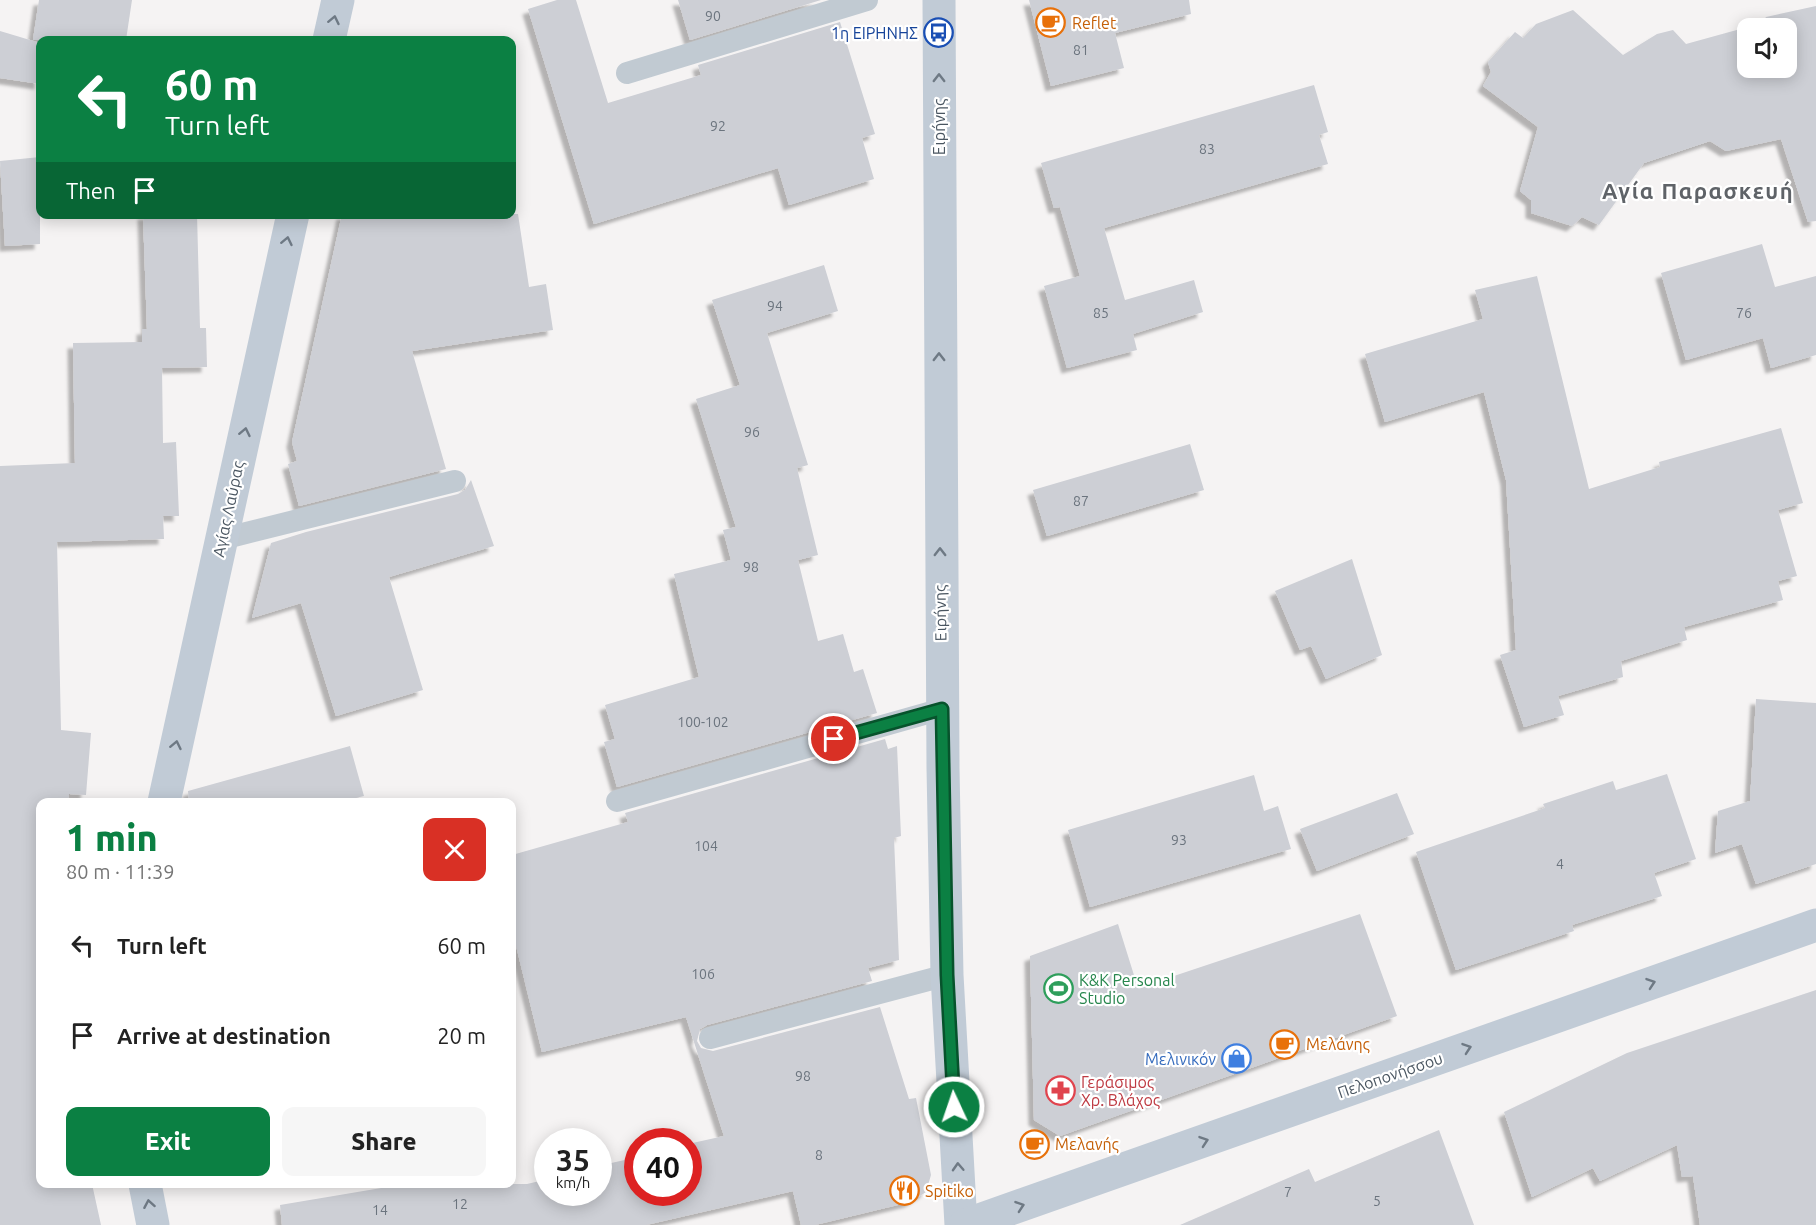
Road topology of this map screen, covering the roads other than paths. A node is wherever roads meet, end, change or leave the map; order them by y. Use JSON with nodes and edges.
{"nodes":[{"id":1,"x":338,"y":0,"type":"edge"},
{"id":2,"x":867,"y":0,"type":"edge"},
{"id":3,"x":939,"y":0,"type":"edge"},
{"id":4,"x":331,"y":36,"type":"edge"},
{"id":5,"x":627,"y":73,"type":"dead end"},
{"id":6,"x":291,"y":219,"type":"edge"},
{"id":7,"x":455,"y":481,"type":"dead end"},
{"id":8,"x":222,"y":539,"type":"junction"},
{"id":9,"x":942,"y":709,"type":"junction"},
{"id":10,"x":165,"y":798,"type":"edge"},
{"id":11,"x":617,"y":801,"type":"dead end"},
{"id":12,"x":1816,"y":925,"type":"edge"},
{"id":13,"x":947,"y":975,"type":"junction"},
{"id":14,"x":710,"y":1038,"type":"dead end"},
{"id":15,"x":146,"y":1188,"type":"edge"},
{"id":16,"x":153,"y":1225,"type":"edge"},
{"id":17,"x":963,"y":1225,"type":"edge"}],
"edges":[{"from":4,"to":1,"type":"street","one_way":true},
{"from":2,"to":5,"type":"lane"},
{"from":9,"to":3,"type":"street","name":"Ειρήνης","one_way":true},
{"from":8,"to":6,"type":"street","name":"Αγίας Λαύρας","one_way":true},
{"from":7,"to":8,"type":"lane"},
{"from":10,"to":8,"type":"street","name":"Αγίας Λαύρας","one_way":true},
{"from":9,"to":11,"type":"lane"},
{"from":9,"to":13,"type":"street","name":"Ειρήνης"},
{"from":17,"to":12,"type":"street","name":"Πελοπονήσσου","one_way":true},
{"from":13,"to":14,"type":"lane"},
{"from":17,"to":13,"type":"street","name":"Ειρήνης","one_way":true},
{"from":16,"to":15,"type":"street","one_way":true}]}
